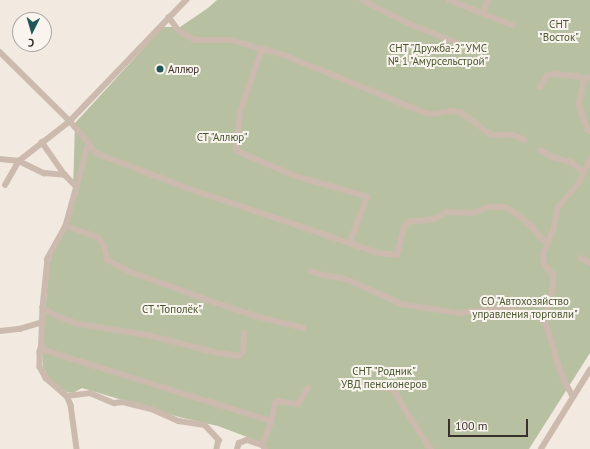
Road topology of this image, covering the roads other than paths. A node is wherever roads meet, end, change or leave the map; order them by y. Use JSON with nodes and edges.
{"nodes":[{"id":1,"x":186,"y":0,"type":"edge"},
{"id":2,"x":362,"y":0,"type":"edge"},
{"id":3,"x":449,"y":0,"type":"edge"},
{"id":4,"x":488,"y":0,"type":"edge"},
{"id":5,"x":483,"y":14,"type":"junction"},
{"id":6,"x":170,"y":17,"type":"junction"},
{"id":7,"x":512,"y":26,"type":"dead end"},
{"id":8,"x":463,"y":45,"type":"dead end"},
{"id":9,"x":262,"y":49,"type":"junction"},
{"id":10,"x":0,"y":52,"type":"edge"},
{"id":11,"x":587,"y":78,"type":"edge"},
{"id":12,"x":540,"y":87,"type":"dead end"},
{"id":13,"x":70,"y":121,"type":"junction"},
{"id":14,"x":590,"y":131,"type":"edge"},
{"id":15,"x":525,"y":140,"type":"dead end"},
{"id":16,"x":42,"y":142,"type":"junction"},
{"id":17,"x":89,"y":143,"type":"junction"},
{"id":18,"x":540,"y":150,"type":"dead end"},
{"id":19,"x":0,"y":158,"type":"edge"},
{"id":20,"x":590,"y":159,"type":"edge"},
{"id":21,"x":19,"y":161,"type":"junction"},
{"id":22,"x":584,"y":172,"type":"junction"},
{"id":23,"x":65,"y":175,"type":"junction"},
{"id":24,"x":5,"y":185,"type":"dead end"},
{"id":25,"x":77,"y":187,"type":"junction"},
{"id":26,"x":66,"y":226,"type":"junction"},
{"id":27,"x":350,"y":242,"type":"junction"},
{"id":28,"x":547,"y":244,"type":"junction"},
{"id":29,"x":581,"y":258,"type":"dead end"},
{"id":30,"x":590,"y":263,"type":"edge"},
{"id":31,"x":310,"y":271,"type":"dead end"},
{"id":32,"x":43,"y":307,"type":"junction"},
{"id":33,"x":545,"y":320,"type":"junction"},
{"id":34,"x":43,"y":322,"type":"junction"},
{"id":35,"x":304,"y":328,"type":"dead end"},
{"id":36,"x":0,"y":331,"type":"edge"},
{"id":37,"x":244,"y":334,"type":"dead end"},
{"id":38,"x":42,"y":345,"type":"junction"},
{"id":39,"x":590,"y":370,"type":"edge"},
{"id":40,"x":356,"y":383,"type":"dead end"},
{"id":41,"x":308,"y":388,"type":"dead end"},
{"id":42,"x":67,"y":396,"type":"junction"},
{"id":43,"x":573,"y":396,"type":"junction"},
{"id":44,"x":272,"y":421,"type":"junction"},
{"id":45,"x":263,"y":447,"type":"edge"},
{"id":46,"x":76,"y":449,"type":"edge"},
{"id":47,"x":217,"y":449,"type":"edge"},
{"id":48,"x":238,"y":449,"type":"edge"},
{"id":49,"x":431,"y":449,"type":"edge"},
{"id":50,"x":541,"y":449,"type":"edge"}],
"edges":[{"from":1,"to":6,"type":"street"},
{"from":2,"to":8,"type":"street"},
{"from":3,"to":5,"type":"street"},
{"from":4,"to":5,"type":"street"},
{"from":5,"to":7,"type":"street"},
{"from":6,"to":9,"type":"street"},
{"from":6,"to":13,"type":"street"},
{"from":9,"to":15,"type":"street"},
{"from":9,"to":27,"type":"street"},
{"from":10,"to":13,"type":"street"},
{"from":11,"to":12,"type":"street"},
{"from":11,"to":14,"type":"street"},
{"from":13,"to":16,"type":"street"},
{"from":13,"to":17,"type":"street"},
{"from":16,"to":21,"type":"street"},
{"from":16,"to":23,"type":"street"},
{"from":17,"to":25,"type":"street"},
{"from":17,"to":27,"type":"street"},
{"from":18,"to":22,"type":"street"},
{"from":19,"to":21,"type":"street"},
{"from":20,"to":22,"type":"street"},
{"from":21,"to":23,"type":"street"},
{"from":21,"to":24,"type":"street"},
{"from":22,"to":28,"type":"street"},
{"from":23,"to":25,"type":"street"},
{"from":25,"to":26,"type":"street"},
{"from":26,"to":32,"type":"street"},
{"from":26,"to":35,"type":"street"},
{"from":27,"to":28,"type":"street"},
{"from":28,"to":33,"type":"street"},
{"from":29,"to":30,"type":"street"},
{"from":31,"to":33,"type":"street"},
{"from":32,"to":34,"type":"street"},
{"from":32,"to":37,"type":"street"},
{"from":33,"to":43,"type":"street"},
{"from":34,"to":36,"type":"street"},
{"from":34,"to":38,"type":"street"},
{"from":38,"to":42,"type":"street"},
{"from":38,"to":44,"type":"street"},
{"from":39,"to":43,"type":"street"},
{"from":40,"to":49,"type":"street"},
{"from":41,"to":44,"type":"street"},
{"from":42,"to":46,"type":"street"},
{"from":42,"to":47,"type":"street"},
{"from":43,"to":50,"type":"street"},
{"from":44,"to":45,"type":"street"},
{"from":45,"to":48,"type":"street"}]}
